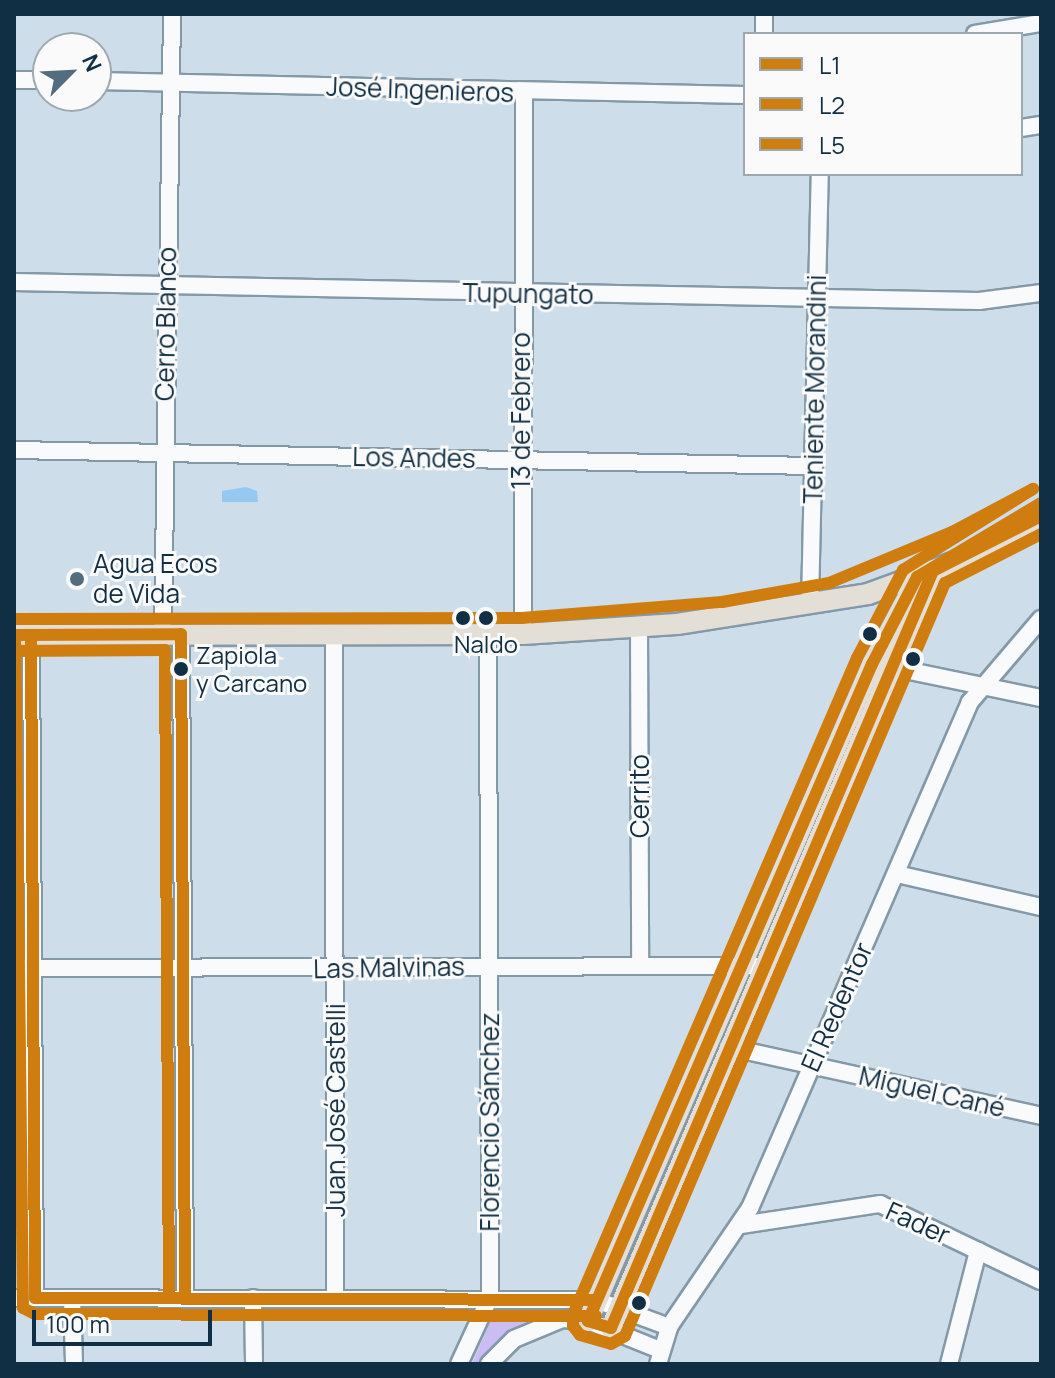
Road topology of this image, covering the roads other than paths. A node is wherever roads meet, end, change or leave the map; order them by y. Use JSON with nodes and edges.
{"nodes":[{"id":1,"x":172,"y":14,"type":"edge"},
{"id":2,"x":1016,"y":20,"type":"edge"},
{"id":3,"x":1041,"y":23,"type":"edge"},
{"id":4,"x":981,"y":32,"type":"edge"},
{"id":5,"x":112,"y":81,"type":"edge"},
{"id":6,"x":171,"y":82,"type":"junction"},
{"id":7,"x":524,"y":93,"type":"junction"},
{"id":8,"x":743,"y":95,"type":"edge"},
{"id":9,"x":820,"y":176,"type":"edge"},
{"id":10,"x":14,"y":282,"type":"edge"},
{"id":11,"x":165,"y":286,"type":"junction"},
{"id":12,"x":1041,"y":293,"type":"edge"},
{"id":13,"x":522,"y":294,"type":"junction"},
{"id":14,"x":817,"y":299,"type":"junction"},
{"id":15,"x":14,"y":450,"type":"edge"},
{"id":16,"x":164,"y":454,"type":"junction"},
{"id":17,"x":519,"y":459,"type":"junction"},
{"id":18,"x":814,"y":466,"type":"junction"},
{"id":19,"x":1041,"y":503,"type":"edge"},
{"id":20,"x":1041,"y":516,"type":"edge"},
{"id":21,"x":974,"y":539,"type":"junction"},
{"id":22,"x":925,"y":574,"type":"junction"},
{"id":23,"x":868,"y":594,"type":"junction"},
{"id":24,"x":833,"y":598,"type":"junction"},
{"id":25,"x":810,"y":604,"type":"junction"},
{"id":26,"x":1041,"y":619,"type":"edge"},
{"id":27,"x":892,"y":624,"type":"junction"},
{"id":28,"x":639,"y":627,"type":"junction"},
{"id":29,"x":334,"y":633,"type":"junction"},
{"id":30,"x":488,"y":633,"type":"junction"},
{"id":31,"x":172,"y":634,"type":"junction"},
{"id":32,"x":523,"y":634,"type":"junction"},
{"id":33,"x":22,"y":635,"type":"edge"},
{"id":34,"x":872,"y":664,"type":"junction"},
{"id":35,"x":894,"y":667,"type":"junction"},
{"id":36,"x":981,"y":685,"type":"junction"},
{"id":37,"x":1041,"y":698,"type":"edge"},
{"id":38,"x":897,"y":874,"type":"junction"},
{"id":39,"x":1041,"y":907,"type":"edge"},
{"id":40,"x":777,"y":910,"type":"junction"},
{"id":41,"x":640,"y":966,"type":"junction"},
{"id":42,"x":739,"y":966,"type":"junction"},
{"id":43,"x":764,"y":966,"type":"junction"},
{"id":44,"x":491,"y":967,"type":"junction"},
{"id":45,"x":14,"y":968,"type":"edge"},
{"id":46,"x":32,"y":968,"type":"junction"},
{"id":47,"x":182,"y":968,"type":"junction"},
{"id":48,"x":336,"y":969,"type":"junction"},
{"id":49,"x":728,"y":1047,"type":"junction"},
{"id":50,"x":811,"y":1064,"type":"junction"},
{"id":51,"x":686,"y":1094,"type":"junction"},
{"id":52,"x":706,"y":1102,"type":"junction"},
{"id":53,"x":1041,"y":1116,"type":"edge"},
{"id":54,"x":741,"y":1225,"type":"junction"},
{"id":55,"x":978,"y":1251,"type":"junction"},
{"id":56,"x":1041,"y":1281,"type":"edge"},
{"id":57,"x":490,"y":1297,"type":"junction"},
{"id":58,"x":14,"y":1298,"type":"edge"},
{"id":59,"x":35,"y":1298,"type":"junction"},
{"id":60,"x":185,"y":1298,"type":"junction"},
{"id":61,"x":253,"y":1298,"type":"junction"},
{"id":62,"x":72,"y":1299,"type":"junction"},
{"id":63,"x":335,"y":1299,"type":"junction"},
{"id":64,"x":596,"y":1300,"type":"junction"},
{"id":65,"x":618,"y":1307,"type":"junction"},
{"id":66,"x":588,"y":1321,"type":"junction"},
{"id":67,"x":669,"y":1327,"type":"junction"},
{"id":68,"x":611,"y":1328,"type":"junction"},
{"id":69,"x":659,"y":1357,"type":"edge"},
{"id":70,"x":74,"y":1364,"type":"edge"},
{"id":71,"x":254,"y":1364,"type":"edge"},
{"id":72,"x":459,"y":1364,"type":"edge"},
{"id":73,"x":489,"y":1364,"type":"edge"},
{"id":74,"x":949,"y":1364,"type":"edge"}],
"edges":[{"from":1,"to":6,"type":"street","name":"Cerro Blanco"},
{"from":2,"to":3,"type":"street"},
{"from":2,"to":4,"type":"street"},
{"from":5,"to":6,"type":"street","name":"José Ingenieros"},
{"from":6,"to":7,"type":"street","name":"José Ingenieros"},
{"from":6,"to":11,"type":"street","name":"Cerro Blanco"},
{"from":7,"to":8,"type":"street","name":"José Ingenieros"},
{"from":7,"to":13,"type":"street","name":"13 de Febrero"},
{"from":9,"to":14,"type":"street","name":"Teniente Morandini"},
{"from":10,"to":11,"type":"street","name":"Tupungato"},
{"from":11,"to":13,"type":"street","name":"Tupungato"},
{"from":11,"to":16,"type":"street","name":"Cerro Blanco"},
{"from":12,"to":14,"type":"street","name":"Tupungato"},
{"from":13,"to":14,"type":"street","name":"Tupungato"},
{"from":13,"to":17,"type":"street","name":"13 de Febrero"},
{"from":14,"to":18,"type":"street","name":"Teniente Morandini"},
{"from":15,"to":16,"type":"street","name":"Los Andes"},
{"from":16,"to":17,"type":"street","name":"Los Andes"},
{"from":16,"to":31,"type":"street","name":"Cerro Blanco"},
{"from":17,"to":18,"type":"street","name":"Los Andes"},
{"from":17,"to":32,"type":"street","name":"13 de Febrero"},
{"from":18,"to":25,"type":"street","name":"Teniente Morandini"},
{"from":19,"to":21,"type":"main road"},
{"from":20,"to":22,"type":"main road"},
{"from":21,"to":22,"type":"main road"},
{"from":21,"to":24,"type":"main road"},
{"from":22,"to":23,"type":"main road"},
{"from":22,"to":27,"type":"main road"},
{"from":22,"to":35,"type":"main road"},
{"from":23,"to":24,"type":"main road"},
{"from":23,"to":27,"type":"main road"},
{"from":24,"to":25,"type":"main road"},
{"from":25,"to":28,"type":"main road"},
{"from":26,"to":36,"type":"street","name":"El Redentor"},
{"from":27,"to":34,"type":"main road"},
{"from":28,"to":32,"type":"main road"},
{"from":28,"to":41,"type":"street","name":"Cerrito"},
{"from":29,"to":30,"type":"main road"},
{"from":29,"to":31,"type":"main road"},
{"from":29,"to":48,"type":"street","name":"Juan José Castelli"},
{"from":30,"to":32,"type":"main road"},
{"from":30,"to":44,"type":"street","name":"Florencio Sánchez"},
{"from":31,"to":33,"type":"main road"},
{"from":31,"to":47,"type":"street","name":"Cerro Blanco"},
{"from":33,"to":46,"type":"street"},
{"from":34,"to":35,"type":"street"},
{"from":34,"to":40,"type":"main road"},
{"from":35,"to":36,"type":"street"},
{"from":35,"to":40,"type":"main road"},
{"from":36,"to":37,"type":"street"},
{"from":36,"to":38,"type":"street","name":"El Redentor"},
{"from":38,"to":39,"type":"street"},
{"from":38,"to":50,"type":"street","name":"El Redentor"},
{"from":40,"to":42,"type":"main road"},
{"from":40,"to":43,"type":"main road"},
{"from":41,"to":42,"type":"street","name":"Las Malvinas"},
{"from":41,"to":44,"type":"street","name":"Las Malvinas"},
{"from":42,"to":43,"type":"street","name":"Las Malvinas"},
{"from":42,"to":51,"type":"main road"},
{"from":43,"to":49,"type":"main road"},
{"from":44,"to":48,"type":"street","name":"Las Malvinas"},
{"from":44,"to":57,"type":"street","name":"Florencio Sánchez"},
{"from":45,"to":46,"type":"street","name":"Las Malvinas"},
{"from":46,"to":47,"type":"street","name":"Las Malvinas"},
{"from":46,"to":59,"type":"street"},
{"from":47,"to":48,"type":"street","name":"Las Malvinas"},
{"from":47,"to":60,"type":"street","name":"Cerro Blanco"},
{"from":48,"to":63,"type":"street","name":"Juan José Castelli"},
{"from":49,"to":50,"type":"street","name":"Miguel Cané"},
{"from":49,"to":52,"type":"main road"},
{"from":50,"to":53,"type":"street","name":"Miguel Cané"},
{"from":50,"to":54,"type":"street","name":"El Redentor"},
{"from":51,"to":52,"type":"main road"},
{"from":51,"to":64,"type":"main road"},
{"from":52,"to":65,"type":"main road"},
{"from":54,"to":55,"type":"street","name":"Fader"},
{"from":54,"to":67,"type":"street","name":"El Redentor"},
{"from":55,"to":56,"type":"street","name":"Fader"},
{"from":55,"to":74,"type":"street"},
{"from":57,"to":63,"type":"street"},
{"from":57,"to":64,"type":"street"},
{"from":57,"to":72,"type":"street","name":"Florencio Sánchez"},
{"from":58,"to":59,"type":"street"},
{"from":59,"to":62,"type":"street"},
{"from":60,"to":61,"type":"street"},
{"from":60,"to":62,"type":"street"},
{"from":61,"to":63,"type":"street"},
{"from":61,"to":71,"type":"street"},
{"from":62,"to":70,"type":"street"},
{"from":64,"to":65,"type":"street"},
{"from":64,"to":66,"type":"main road"},
{"from":65,"to":67,"type":"street"},
{"from":65,"to":68,"type":"main road"},
{"from":66,"to":68,"type":"street"},
{"from":66,"to":73,"type":"street"},
{"from":67,"to":69,"type":"street","name":"El Redentor"},
{"from":68,"to":69,"type":"street"}]}
